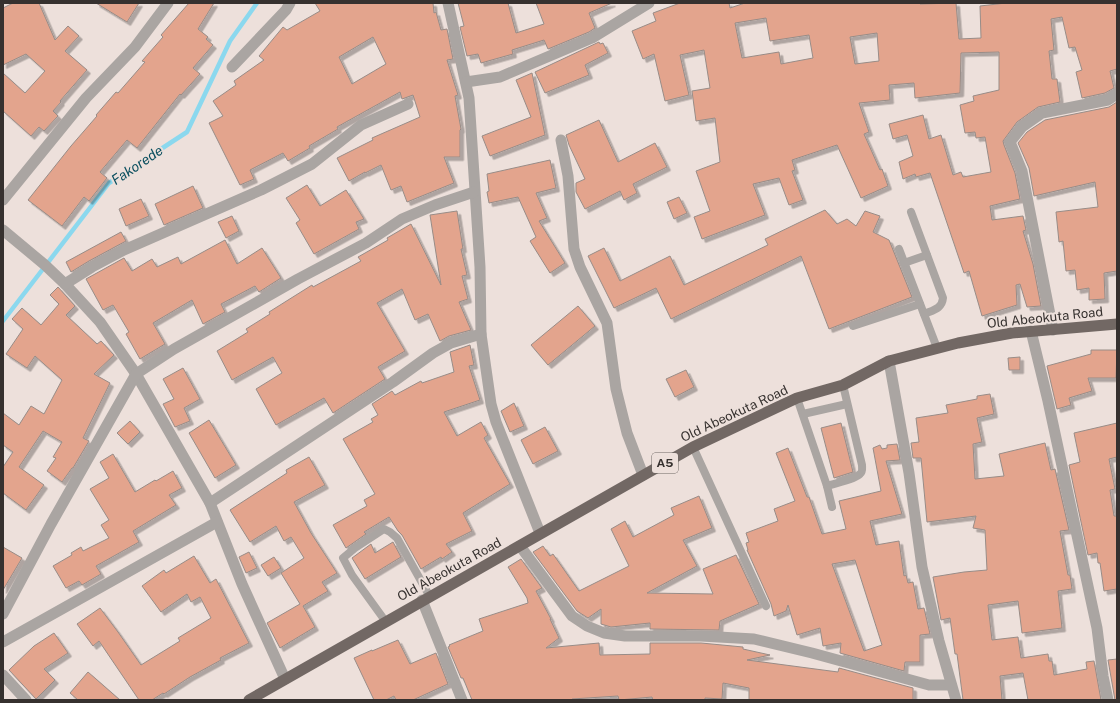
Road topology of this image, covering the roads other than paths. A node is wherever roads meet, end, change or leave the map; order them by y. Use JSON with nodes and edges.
{"nodes":[{"id":1,"x":168,"y":3,"type":"edge"},
{"id":2,"x":290,"y":3,"type":"edge"},
{"id":3,"x":448,"y":3,"type":"edge"},
{"id":4,"x":649,"y":3,"type":"edge"},
{"id":5,"x":232,"y":67,"type":"dead end"},
{"id":6,"x":466,"y":82,"type":"junction"},
{"id":7,"x":1117,"y":94,"type":"edge"},
{"id":8,"x":408,"y":104,"type":"dead end"},
{"id":9,"x":561,"y":140,"type":"dead end"},
{"id":10,"x":474,"y":192,"type":"junction"},
{"id":11,"x":3,"y":200,"type":"edge"},
{"id":12,"x":911,"y":212,"type":"dead end"},
{"id":13,"x":3,"y":230,"type":"edge"},
{"id":14,"x":899,"y":249,"type":"dead end"},
{"id":15,"x":927,"y":255,"type":"junction"},
{"id":16,"x":904,"y":263,"type":"junction"},
{"id":17,"x":66,"y":284,"type":"junction"},
{"id":18,"x":920,"y":304,"type":"junction"},
{"id":19,"x":924,"y":314,"type":"junction"},
{"id":20,"x":1117,"y":324,"type":"edge"},
{"id":21,"x":853,"y":326,"type":"dead end"},
{"id":22,"x":1053,"y":330,"type":"junction"},
{"id":23,"x":1031,"y":331,"type":"junction"},
{"id":24,"x":481,"y":334,"type":"junction"},
{"id":25,"x":937,"y":348,"type":"junction"},
{"id":26,"x":889,"y":361,"type":"junction"},
{"id":27,"x":136,"y":374,"type":"junction"},
{"id":28,"x":843,"y":385,"type":"junction"},
{"id":29,"x":797,"y":398,"type":"junction"},
{"id":30,"x":847,"y":404,"type":"junction"},
{"id":31,"x":802,"y":414,"type":"junction"},
{"id":32,"x":693,"y":447,"type":"junction"},
{"id":33,"x":643,"y":474,"type":"junction"},
{"id":34,"x":827,"y":486,"type":"junction"},
{"id":35,"x":210,"y":503,"type":"junction"},
{"id":36,"x":832,"y":507,"type":"dead end"},
{"id":37,"x":217,"y":522,"type":"junction"},
{"id":38,"x":540,"y":533,"type":"junction"},
{"id":39,"x":520,"y":546,"type":"junction"},
{"id":40,"x":426,"y":599,"type":"junction"},
{"id":41,"x":766,"y":606,"type":"dead end"},
{"id":42,"x":3,"y":614,"type":"edge"},
{"id":43,"x":386,"y":622,"type":"junction"},
{"id":44,"x":4,"y":640,"type":"edge"},
{"id":45,"x":3,"y":675,"type":"edge"},
{"id":46,"x":284,"y":679,"type":"junction"},
{"id":47,"x":951,"y":685,"type":"junction"},
{"id":48,"x":26,"y":700,"type":"edge"},
{"id":49,"x":249,"y":700,"type":"edge"},
{"id":50,"x":462,"y":700,"type":"edge"},
{"id":51,"x":956,"y":700,"type":"edge"},
{"id":52,"x":1108,"y":700,"type":"edge"}],
"edges":[{"from":1,"to":11,"type":"street"},
{"from":2,"to":5,"type":"street"},
{"from":3,"to":6,"type":"street"},
{"from":4,"to":6,"type":"street"},
{"from":6,"to":10,"type":"street"},
{"from":7,"to":22,"type":"street"},
{"from":8,"to":17,"type":"street"},
{"from":9,"to":33,"type":"street"},
{"from":10,"to":24,"type":"street"},
{"from":10,"to":27,"type":"street"},
{"from":12,"to":15,"type":"lane"},
{"from":13,"to":17,"type":"street"},
{"from":14,"to":16,"type":"lane"},
{"from":15,"to":16,"type":"lane"},
{"from":15,"to":19,"type":"lane"},
{"from":16,"to":18,"type":"lane"},
{"from":17,"to":27,"type":"street"},
{"from":18,"to":19,"type":"lane"},
{"from":18,"to":21,"type":"lane"},
{"from":19,"to":25,"type":"lane"},
{"from":20,"to":22,"type":"highway","name":"Old Abeokuta Road","number":"A5"},
{"from":22,"to":23,"type":"highway","name":"Old Abeokuta Road","number":"A5"},
{"from":23,"to":25,"type":"highway","name":"Old Abeokuta Road","number":"A5"},
{"from":23,"to":52,"type":"street"},
{"from":24,"to":35,"type":"street"},
{"from":24,"to":38,"type":"street"},
{"from":25,"to":26,"type":"highway","name":"Old Abeokuta Road","number":"A5"},
{"from":26,"to":28,"type":"highway","name":"Old Abeokuta Road","number":"A5"},
{"from":26,"to":47,"type":"street"},
{"from":27,"to":35,"type":"street"},
{"from":27,"to":42,"type":"street"},
{"from":28,"to":29,"type":"highway","name":"Old Abeokuta Road","number":"A5"},
{"from":28,"to":30,"type":"lane"},
{"from":29,"to":31,"type":"lane"},
{"from":29,"to":32,"type":"highway","name":"Old Abeokuta Road","number":"A5"},
{"from":30,"to":31,"type":"lane"},
{"from":30,"to":34,"type":"lane"},
{"from":31,"to":34,"type":"lane"},
{"from":32,"to":33,"type":"highway","name":"Old Abeokuta Road","number":"A5"},
{"from":32,"to":41,"type":"lane"},
{"from":33,"to":38,"type":"highway","name":"Old Abeokuta Road","number":"A5"},
{"from":34,"to":36,"type":"lane"},
{"from":35,"to":37,"type":"street"},
{"from":37,"to":44,"type":"street"},
{"from":37,"to":46,"type":"street"},
{"from":38,"to":39,"type":"highway","name":"Old Abeokuta Road","number":"A5"},
{"from":39,"to":40,"type":"highway","name":"Old Abeokuta Road","number":"A5"},
{"from":39,"to":47,"type":"street"},
{"from":40,"to":43,"type":"highway","name":"Old Abeokuta Road","number":"A5"},
{"from":40,"to":43,"type":"lane"},
{"from":40,"to":50,"type":"street"},
{"from":43,"to":46,"type":"highway","name":"Old Abeokuta Road","number":"A5"},
{"from":45,"to":48,"type":"street"},
{"from":46,"to":49,"type":"highway","name":"Old Abeokuta Road","number":"A5"},
{"from":47,"to":51,"type":"street"}]}
